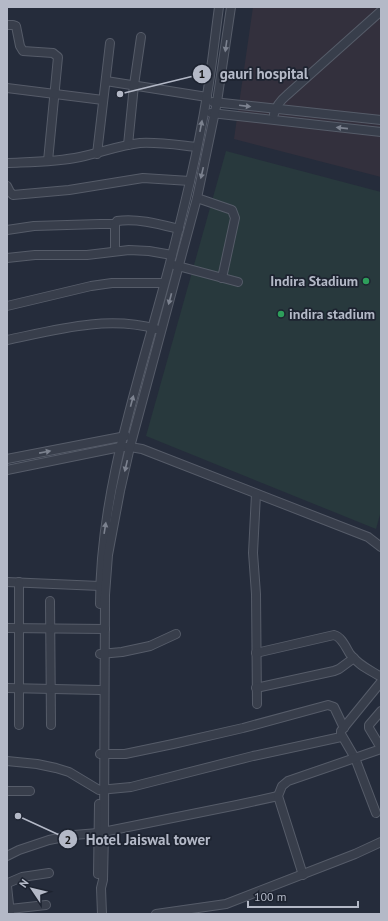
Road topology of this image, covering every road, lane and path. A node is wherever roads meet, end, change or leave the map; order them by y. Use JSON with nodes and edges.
{"nodes":[{"id":1,"x":219,"y":7,"type":"edge"},
{"id":2,"x":231,"y":7,"type":"edge"},
{"id":3,"x":381,"y":11,"type":"edge"},
{"id":4,"x":7,"y":25,"type":"edge"},
{"id":5,"x":141,"y":37,"type":"dead end"},
{"id":6,"x":110,"y":43,"type":"dead end"},
{"id":7,"x":106,"y":81,"type":"junction"},
{"id":8,"x":134,"y":85,"type":"junction"},
{"id":9,"x":7,"y":88,"type":"edge"},
{"id":10,"x":55,"y":94,"type":"junction"},
{"id":11,"x":206,"y":99,"type":"junction"},
{"id":12,"x":104,"y":100,"type":"junction"},
{"id":13,"x":217,"y":102,"type":"junction"},
{"id":14,"x":275,"y":109,"type":"junction"},
{"id":15,"x":204,"y":112,"type":"junction"},
{"id":16,"x":215,"y":113,"type":"junction"},
{"id":17,"x":272,"y":120,"type":"junction"},
{"id":18,"x":381,"y":120,"type":"edge"},
{"id":19,"x":381,"y":132,"type":"edge"},
{"id":20,"x":128,"y":145,"type":"junction"},
{"id":21,"x":197,"y":147,"type":"junction"},
{"id":22,"x":97,"y":154,"type":"junction"},
{"id":23,"x":48,"y":161,"type":"junction"},
{"id":24,"x":8,"y":163,"type":"edge"},
{"id":25,"x":190,"y":181,"type":"junction"},
{"id":26,"x":7,"y":186,"type":"edge"},
{"id":27,"x":197,"y":198,"type":"junction"},
{"id":28,"x":115,"y":224,"type":"junction"},
{"id":29,"x":179,"y":229,"type":"junction"},
{"id":30,"x":7,"y":230,"type":"edge"},
{"id":31,"x":115,"y":251,"type":"junction"},
{"id":32,"x":172,"y":255,"type":"junction"},
{"id":33,"x":7,"y":258,"type":"edge"},
{"id":34,"x":170,"y":264,"type":"junction"},
{"id":35,"x":179,"y":266,"type":"junction"},
{"id":36,"x":222,"y":278,"type":"junction"},
{"id":37,"x":238,"y":282,"type":"dead end"},
{"id":38,"x":164,"y":283,"type":"junction"},
{"id":39,"x":7,"y":306,"type":"edge"},
{"id":40,"x":152,"y":328,"type":"junction"},
{"id":41,"x":162,"y":331,"type":"junction"},
{"id":42,"x":7,"y":340,"type":"edge"},
{"id":43,"x":122,"y":436,"type":"junction"},
{"id":44,"x":133,"y":436,"type":"junction"},
{"id":45,"x":120,"y":447,"type":"junction"},
{"id":46,"x":130,"y":447,"type":"junction"},
{"id":47,"x":7,"y":459,"type":"edge"},
{"id":48,"x":7,"y":470,"type":"edge"},
{"id":49,"x":256,"y":494,"type":"junction"},
{"id":50,"x":381,"y":547,"type":"edge"},
{"id":51,"x":7,"y":582,"type":"edge"},
{"id":52,"x":19,"y":582,"type":"junction"},
{"id":53,"x":100,"y":586,"type":"junction"},
{"id":54,"x":50,"y":601,"type":"dead end"},
{"id":55,"x":7,"y":628,"type":"edge"},
{"id":56,"x":19,"y":628,"type":"junction"},
{"id":57,"x":51,"y":629,"type":"junction"},
{"id":58,"x":102,"y":629,"type":"junction"},
{"id":59,"x":176,"y":634,"type":"dead end"},
{"id":60,"x":256,"y":653,"type":"junction"},
{"id":61,"x":102,"y":654,"type":"junction"},
{"id":62,"x":354,"y":658,"type":"junction"},
{"id":63,"x":381,"y":677,"type":"edge"},
{"id":64,"x":381,"y":682,"type":"edge"},
{"id":65,"x":7,"y":688,"type":"edge"},
{"id":66,"x":256,"y":688,"type":"junction"},
{"id":67,"x":20,"y":689,"type":"junction"},
{"id":68,"x":52,"y":689,"type":"junction"},
{"id":69,"x":100,"y":690,"type":"junction"},
{"id":70,"x":257,"y":704,"type":"dead end"},
{"id":71,"x":381,"y":711,"type":"edge"},
{"id":72,"x":19,"y":725,"type":"dead end"},
{"id":73,"x":51,"y":725,"type":"dead end"},
{"id":74,"x":344,"y":728,"type":"junction"},
{"id":75,"x":341,"y":737,"type":"junction"},
{"id":76,"x":381,"y":748,"type":"edge"},
{"id":77,"x":102,"y":754,"type":"junction"},
{"id":78,"x":355,"y":758,"type":"junction"},
{"id":79,"x":7,"y":761,"type":"edge"},
{"id":80,"x":102,"y":790,"type":"junction"},
{"id":81,"x":7,"y":791,"type":"edge"},
{"id":82,"x":30,"y":792,"type":"dead end"},
{"id":83,"x":278,"y":796,"type":"junction"},
{"id":84,"x":376,"y":813,"type":"dead end"},
{"id":85,"x":101,"y":833,"type":"junction"},
{"id":86,"x":381,"y":842,"type":"edge"},
{"id":87,"x":7,"y":855,"type":"edge"},
{"id":88,"x":49,"y":873,"type":"dead end"},
{"id":89,"x":303,"y":875,"type":"junction"},
{"id":90,"x":46,"y":905,"type":"dead end"},
{"id":91,"x":10,"y":911,"type":"edge"},
{"id":92,"x":102,"y":914,"type":"edge"},
{"id":93,"x":156,"y":914,"type":"edge"}],
"edges":[{"from":1,"to":11,"type":"street"},
{"from":2,"to":13,"type":"street","one_way":true},
{"from":3,"to":14,"type":"street"},
{"from":4,"to":10,"type":"street"},
{"from":5,"to":8,"type":"street"},
{"from":6,"to":7,"type":"street"},
{"from":7,"to":8,"type":"street"},
{"from":7,"to":12,"type":"street"},
{"from":8,"to":11,"type":"street"},
{"from":8,"to":20,"type":"street"},
{"from":9,"to":10,"type":"street"},
{"from":10,"to":12,"type":"street"},
{"from":10,"to":23,"type":"street"},
{"from":11,"to":13,"type":"street"},
{"from":11,"to":15,"type":"street"},
{"from":12,"to":22,"type":"street"},
{"from":13,"to":14,"type":"street","one_way":true},
{"from":13,"to":16,"type":"street"},
{"from":14,"to":17,"type":"street"},
{"from":14,"to":18,"type":"street"},
{"from":15,"to":16,"type":"street"},
{"from":21,"to":15,"type":"street","one_way":true},
{"from":16,"to":17,"type":"street"},
{"from":16,"to":27,"type":"street","one_way":true},
{"from":19,"to":17,"type":"street","one_way":true},
{"from":20,"to":21,"type":"street"},
{"from":20,"to":22,"type":"street"},
{"from":21,"to":25,"type":"street"},
{"from":22,"to":23,"type":"street"},
{"from":23,"to":24,"type":"street"},
{"from":25,"to":26,"type":"street"},
{"from":25,"to":29,"type":"street"},
{"from":27,"to":35,"type":"street"},
{"from":27,"to":36,"type":"street"},
{"from":28,"to":29,"type":"street"},
{"from":28,"to":30,"type":"street"},
{"from":28,"to":31,"type":"street"},
{"from":29,"to":32,"type":"street"},
{"from":31,"to":32,"type":"street"},
{"from":31,"to":33,"type":"street"},
{"from":32,"to":34,"type":"street"},
{"from":34,"to":35,"type":"street"},
{"from":34,"to":38,"type":"street"},
{"from":35,"to":36,"type":"street"},
{"from":35,"to":41,"type":"street","one_way":true},
{"from":36,"to":37,"type":"street"},
{"from":38,"to":39,"type":"street"},
{"from":38,"to":40,"type":"street"},
{"from":40,"to":41,"type":"street"},
{"from":40,"to":42,"type":"street"},
{"from":43,"to":40,"type":"street","one_way":true},
{"from":41,"to":44,"type":"street"},
{"from":43,"to":44,"type":"street"},
{"from":43,"to":45,"type":"street"},
{"from":47,"to":43,"type":"street","one_way":true},
{"from":44,"to":46,"type":"street"},
{"from":45,"to":46,"type":"street"},
{"from":45,"to":48,"type":"street"},
{"from":53,"to":45,"type":"street","one_way":true},
{"from":46,"to":49,"type":"street"},
{"from":46,"to":58,"type":"street","one_way":true},
{"from":49,"to":50,"type":"street"},
{"from":49,"to":60,"type":"street"},
{"from":51,"to":52,"type":"street"},
{"from":52,"to":53,"type":"street"},
{"from":52,"to":56,"type":"street"},
{"from":53,"to":58,"type":"street"},
{"from":54,"to":57,"type":"street"},
{"from":55,"to":56,"type":"street"},
{"from":56,"to":57,"type":"street"},
{"from":56,"to":67,"type":"street"},
{"from":57,"to":58,"type":"street"},
{"from":57,"to":68,"type":"street"},
{"from":58,"to":61,"type":"street"},
{"from":59,"to":61,"type":"street"},
{"from":60,"to":62,"type":"street"},
{"from":60,"to":66,"type":"street"},
{"from":61,"to":69,"type":"street"},
{"from":61,"to":77,"type":"street"},
{"from":62,"to":63,"type":"street"},
{"from":62,"to":66,"type":"street"},
{"from":64,"to":74,"type":"street"},
{"from":65,"to":67,"type":"street"},
{"from":66,"to":70,"type":"street"},
{"from":67,"to":68,"type":"street"},
{"from":67,"to":72,"type":"street"},
{"from":68,"to":69,"type":"street"},
{"from":68,"to":73,"type":"street"},
{"from":69,"to":77,"type":"street"},
{"from":71,"to":76,"type":"street"},
{"from":74,"to":75,"type":"street"},
{"from":74,"to":77,"type":"street"},
{"from":75,"to":78,"type":"street"},
{"from":75,"to":80,"type":"street"},
{"from":76,"to":78,"type":"street"},
{"from":77,"to":80,"type":"street"},
{"from":78,"to":83,"type":"street"},
{"from":78,"to":84,"type":"street"},
{"from":79,"to":80,"type":"street"},
{"from":80,"to":85,"type":"street"},
{"from":81,"to":82,"type":"street"},
{"from":83,"to":85,"type":"street"},
{"from":83,"to":89,"type":"street"},
{"from":85,"to":87,"type":"street"},
{"from":85,"to":92,"type":"street"},
{"from":86,"to":89,"type":"street"},
{"from":88,"to":91,"type":"street"},
{"from":89,"to":93,"type":"street"},
{"from":90,"to":91,"type":"street"}]}
